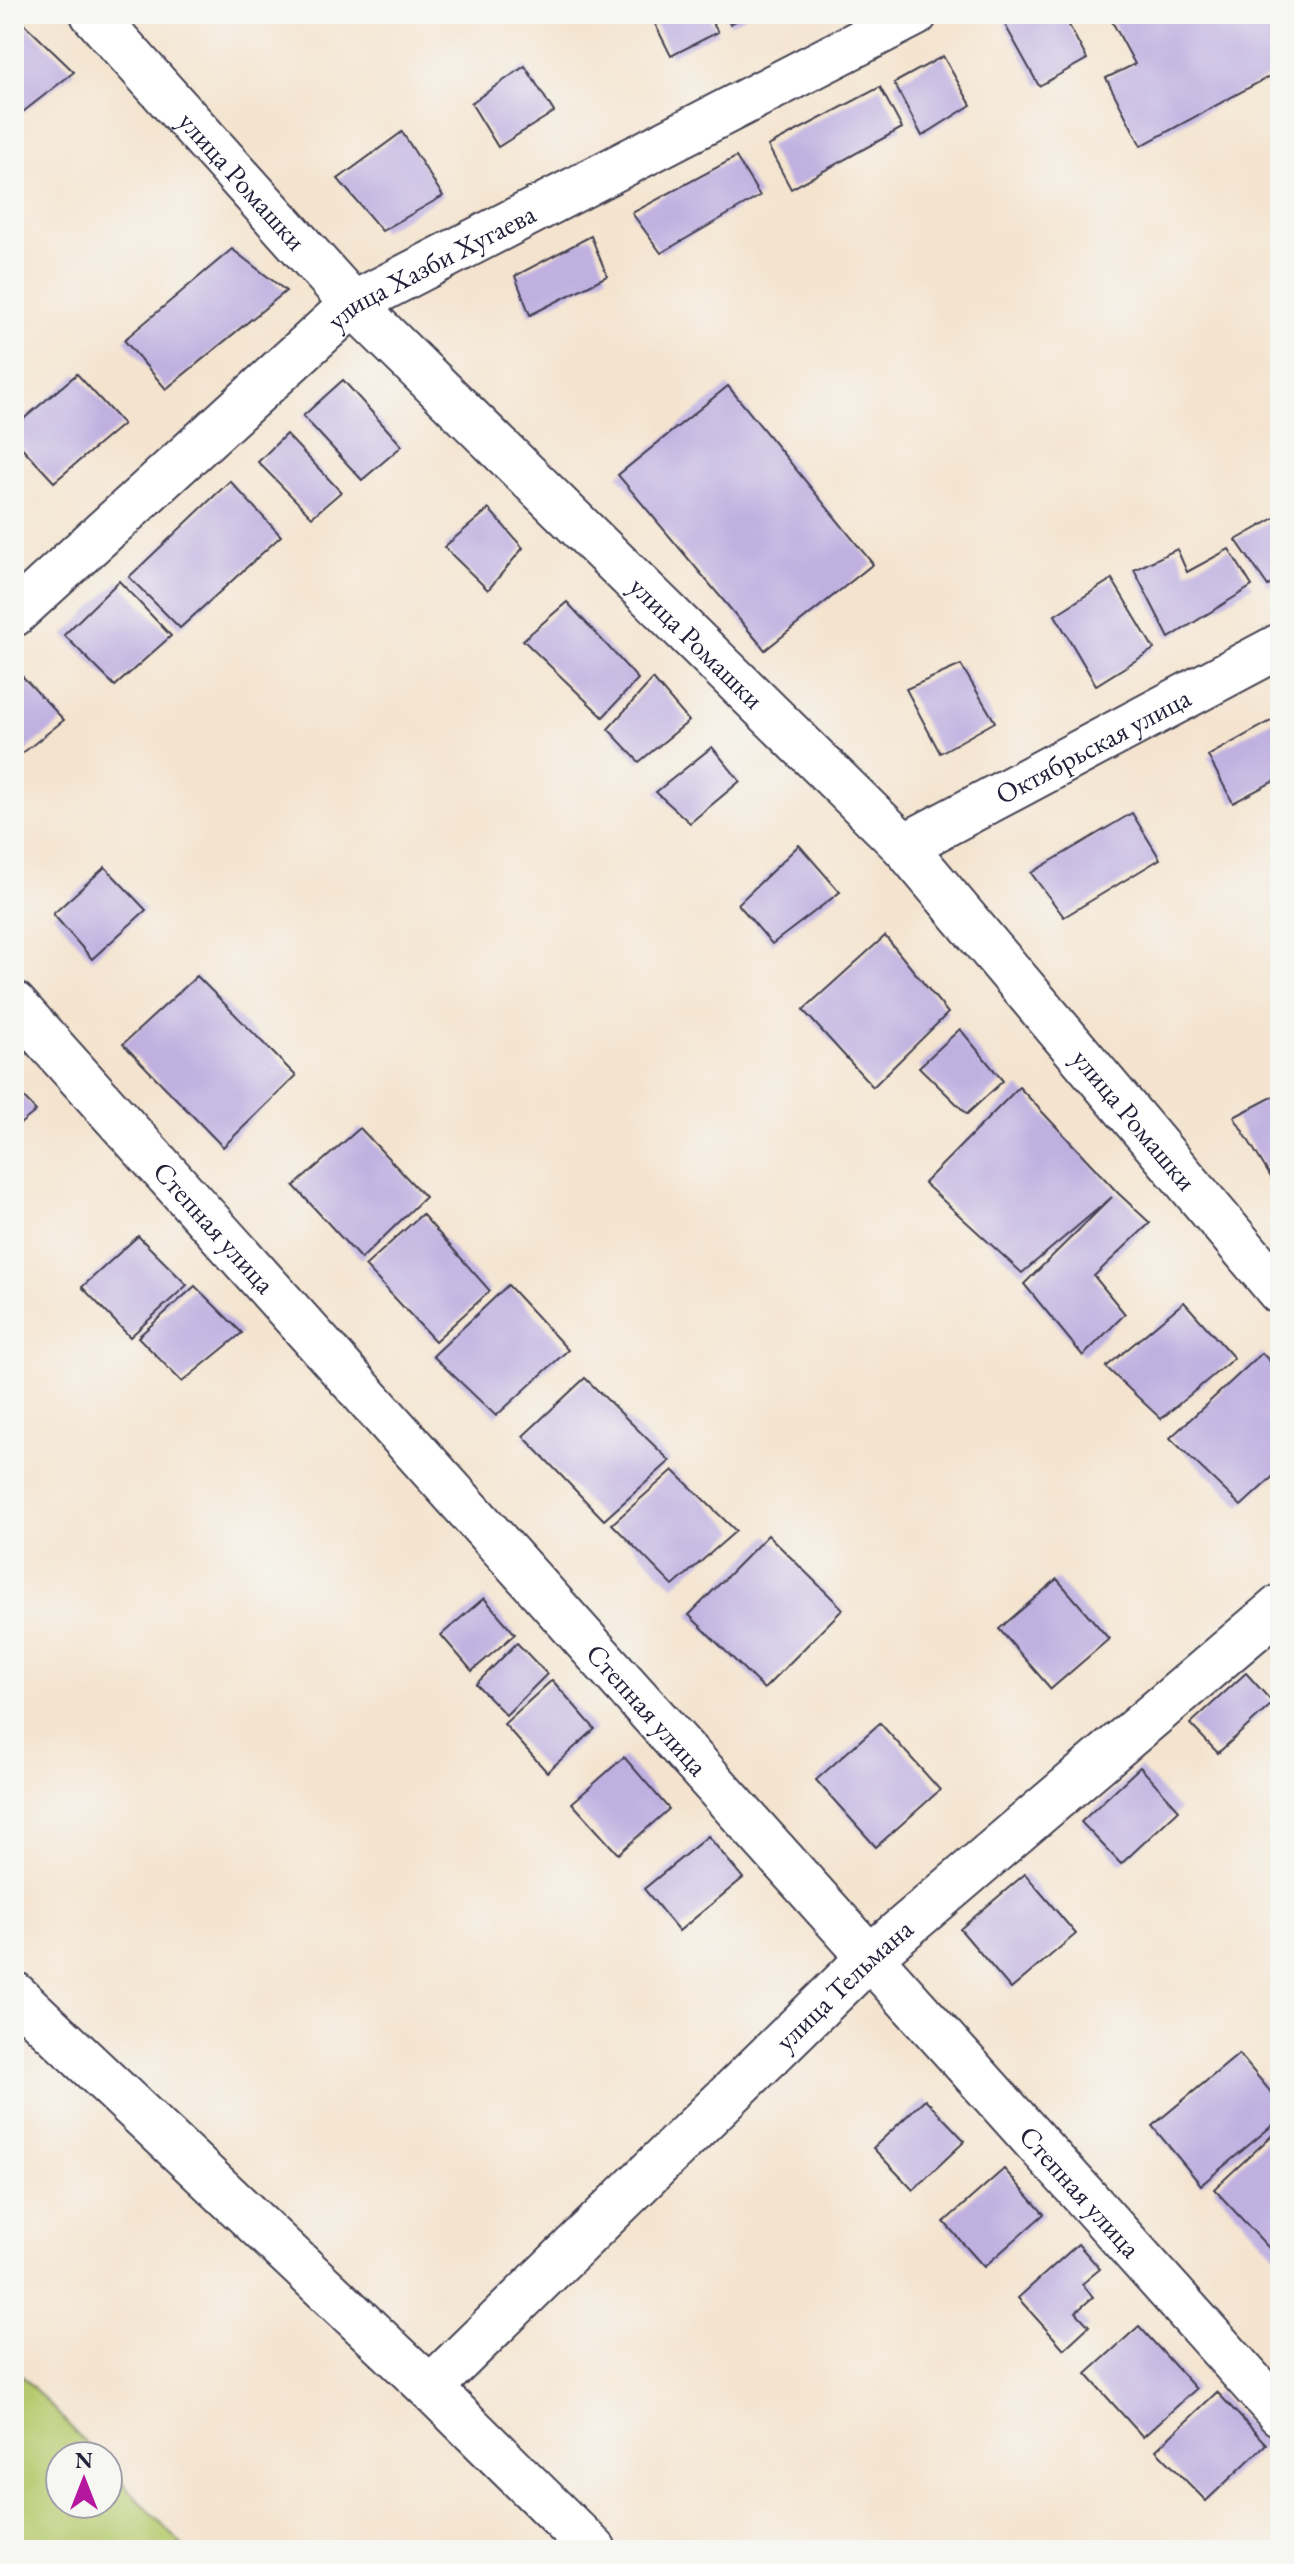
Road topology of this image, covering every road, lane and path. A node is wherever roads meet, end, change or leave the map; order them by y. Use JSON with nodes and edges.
{"nodes":[{"id":1,"x":93,"y":14,"type":"edge"},
{"id":2,"x":915,"y":14,"type":"edge"},
{"id":3,"x":353,"y":304,"type":"junction"},
{"id":4,"x":14,"y":614,"type":"edge"},
{"id":5,"x":1280,"y":646,"type":"edge"},
{"id":6,"x":904,"y":846,"type":"junction"},
{"id":7,"x":14,"y":1004,"type":"edge"},
{"id":8,"x":1280,"y":1292,"type":"edge"},
{"id":9,"x":1280,"y":1607,"type":"edge"},
{"id":10,"x":870,"y":1957,"type":"junction"},
{"id":11,"x":14,"y":1994,"type":"edge"},
{"id":12,"x":430,"y":2388,"type":"junction"},
{"id":13,"x":1280,"y":2414,"type":"edge"},
{"id":14,"x":594,"y":2550,"type":"edge"}],
"edges":[{"from":1,"to":3,"type":"street","name":"улица Ромашки"},
{"from":2,"to":3,"type":"street","name":"улица Хазби Хугаева"},
{"from":3,"to":4,"type":"street","name":"улица Хазби Хугаева"},
{"from":3,"to":6,"type":"street","name":"улица Ромашки"},
{"from":5,"to":6,"type":"street","name":"Октябрьская улица"},
{"from":6,"to":8,"type":"street","name":"улица Ромашки"},
{"from":7,"to":10,"type":"street","name":"Степная улица"},
{"from":9,"to":10,"type":"street","name":"улица Тельмана"},
{"from":10,"to":12,"type":"street","name":"улица Тельмана"},
{"from":10,"to":13,"type":"street","name":"Степная улица"},
{"from":11,"to":12,"type":"street"},
{"from":12,"to":14,"type":"street"}]}
